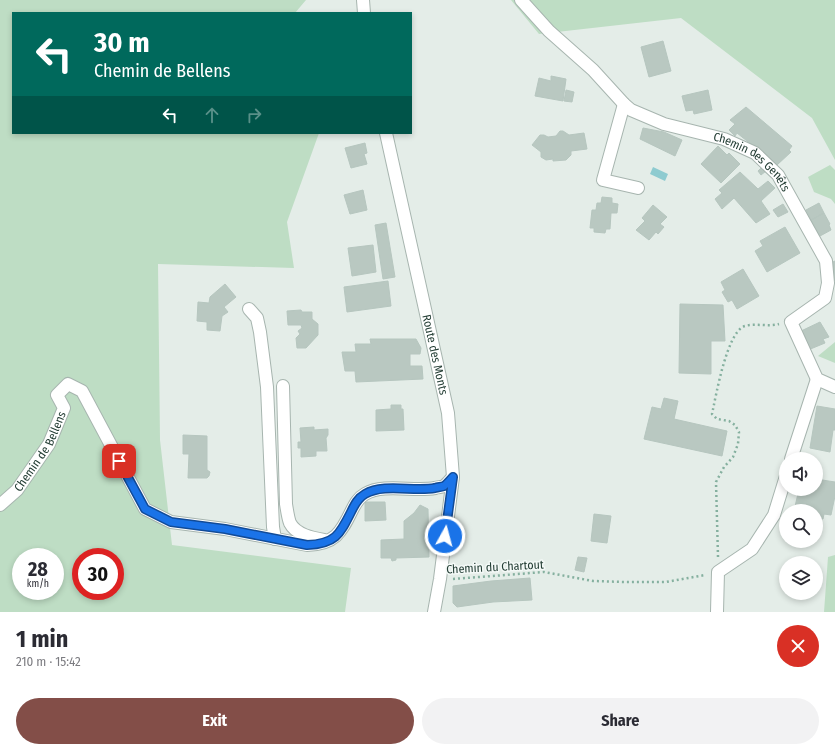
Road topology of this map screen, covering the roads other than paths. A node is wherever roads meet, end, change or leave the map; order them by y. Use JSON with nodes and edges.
{"nodes":[{"id":1,"x":363,"y":0,"type":"edge"},
{"id":2,"x":521,"y":0,"type":"edge"},
{"id":3,"x":364,"y":12,"type":"edge"},
{"id":4,"x":624,"y":104,"type":"junction"},
{"id":5,"x":386,"y":134,"type":"edge"},
{"id":6,"x":638,"y":188,"type":"dead end"},
{"id":7,"x":249,"y":309,"type":"dead end"},
{"id":8,"x":817,"y":379,"type":"junction"},
{"id":9,"x":283,"y":386,"type":"dead end"},
{"id":10,"x":835,"y":387,"type":"edge"},
{"id":11,"x":794,"y":452,"type":"edge"},
{"id":12,"x":453,"y":477,"type":"junction"},
{"id":13,"x":780,"y":496,"type":"edge"},
{"id":14,"x":0,"y":506,"type":"edge"},
{"id":15,"x":334,"y":538,"type":"junction"},
{"id":16,"x":275,"y":539,"type":"junction"},
{"id":17,"x":434,"y":612,"type":"edge"},
{"id":18,"x":717,"y":612,"type":"edge"}],
"edges":[{"from":1,"to":3,"type":"street"},
{"from":2,"to":4,"type":"street","name":"Chemin des Genêts"},
{"from":4,"to":6,"type":"street"},
{"from":4,"to":8,"type":"street","name":"Chemin des Genêts"},
{"from":5,"to":12,"type":"street","name":"Route des Monts"},
{"from":7,"to":16,"type":"street"},
{"from":8,"to":10,"type":"street"},
{"from":8,"to":11,"type":"street"},
{"from":9,"to":15,"type":"street"},
{"from":12,"to":15,"type":"street"},
{"from":12,"to":17,"type":"street","name":"Route des Monts"},
{"from":13,"to":18,"type":"street"},
{"from":14,"to":16,"type":"street","name":"Chemin de Bellens"},
{"from":15,"to":16,"type":"street","name":"Chemin de Bellens"}]}
